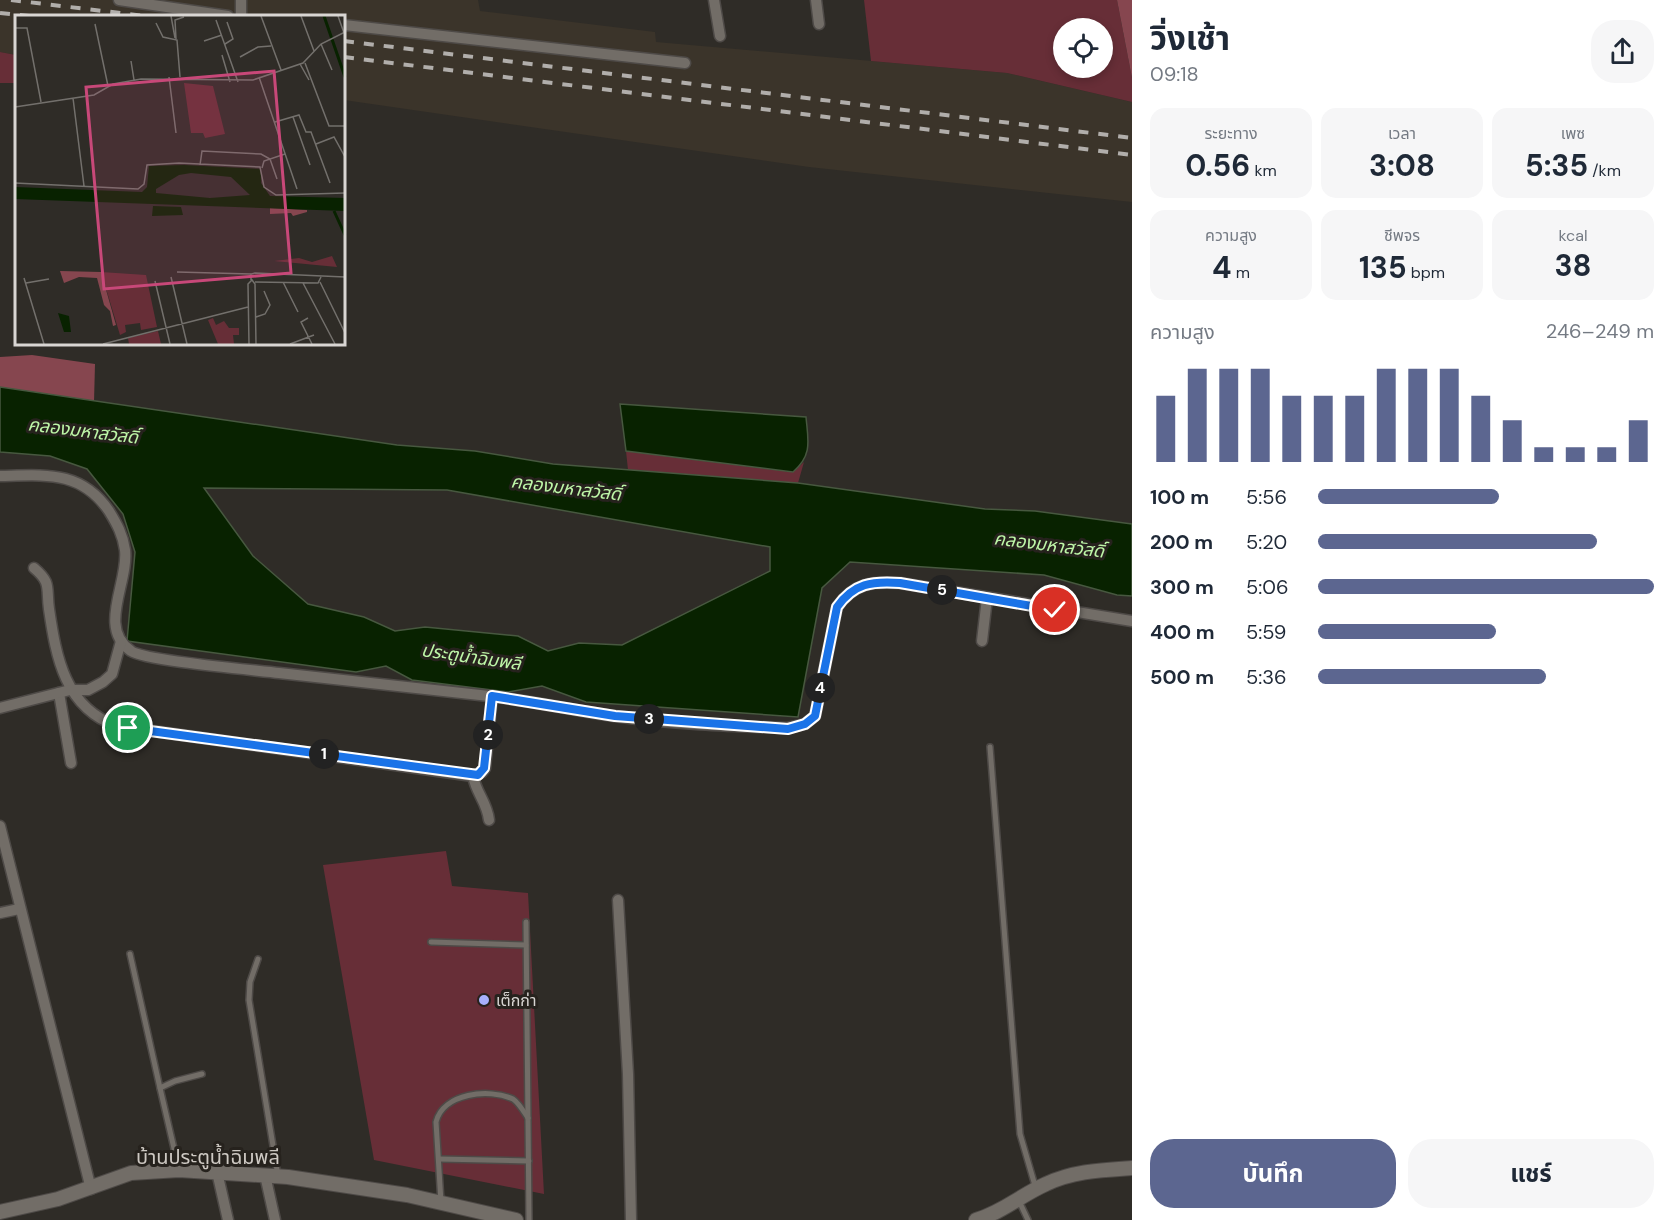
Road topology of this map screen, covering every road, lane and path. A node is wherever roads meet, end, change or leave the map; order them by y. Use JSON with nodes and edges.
{"nodes":[{"id":1,"x":119,"y":0,"type":"edge"},
{"id":2,"x":714,"y":0,"type":"edge"},
{"id":3,"x":816,"y":0,"type":"edge"},
{"id":4,"x":221,"y":15,"type":"edge"},
{"id":5,"x":819,"y":24,"type":"dead end"},
{"id":6,"x":345,"y":25,"type":"edge"},
{"id":7,"x":720,"y":36,"type":"dead end"},
{"id":8,"x":685,"y":63,"type":"dead end"},
{"id":9,"x":0,"y":476,"type":"edge"},
{"id":10,"x":34,"y":568,"type":"dead end"},
{"id":11,"x":987,"y":598,"type":"junction"},
{"id":12,"x":1132,"y":621,"type":"edge"},
{"id":13,"x":121,"y":641,"type":"junction"},
{"id":14,"x":982,"y":641,"type":"dead end"},
{"id":15,"x":65,"y":692,"type":"junction"},
{"id":16,"x":492,"y":696,"type":"junction"},
{"id":17,"x":0,"y":708,"type":"edge"},
{"id":18,"x":990,"y":747,"type":"dead end"},
{"id":19,"x":71,"y":763,"type":"dead end"},
{"id":20,"x":473,"y":776,"type":"junction"},
{"id":21,"x":489,"y":820,"type":"dead end"},
{"id":22,"x":0,"y":826,"type":"edge"},
{"id":23,"x":618,"y":900,"type":"dead end"},
{"id":24,"x":20,"y":909,"type":"junction"},
{"id":25,"x":0,"y":913,"type":"edge"},
{"id":26,"x":526,"y":922,"type":"dead end"},
{"id":27,"x":430,"y":942,"type":"dead end"},
{"id":28,"x":526,"y":945,"type":"junction"},
{"id":29,"x":130,"y":954,"type":"dead end"},
{"id":30,"x":258,"y":959,"type":"dead end"},
{"id":31,"x":202,"y":1074,"type":"dead end"},
{"id":32,"x":160,"y":1088,"type":"junction"},
{"id":33,"x":529,"y":1119,"type":"junction"},
{"id":34,"x":439,"y":1159,"type":"junction"},
{"id":35,"x":529,"y":1161,"type":"junction"},
{"id":36,"x":1132,"y":1168,"type":"edge"},
{"id":37,"x":179,"y":1170,"type":"junction"},
{"id":38,"x":217,"y":1172,"type":"junction"},
{"id":39,"x":271,"y":1176,"type":"junction"},
{"id":40,"x":91,"y":1189,"type":"junction"},
{"id":41,"x":1036,"y":1189,"type":"junction"},
{"id":42,"x":1018,"y":1201,"type":"junction"},
{"id":43,"x":441,"y":1202,"type":"junction"},
{"id":44,"x":0,"y":1212,"type":"edge"},
{"id":45,"x":998,"y":1217,"type":"edge"},
{"id":46,"x":228,"y":1220,"type":"edge"},
{"id":47,"x":275,"y":1220,"type":"edge"},
{"id":48,"x":516,"y":1220,"type":"edge"},
{"id":49,"x":529,"y":1220,"type":"edge"},
{"id":50,"x":631,"y":1220,"type":"edge"},
{"id":51,"x":976,"y":1220,"type":"edge"},
{"id":52,"x":1028,"y":1220,"type":"edge"}],
"edges":[{"from":1,"to":4,"type":"street"},
{"from":2,"to":7,"type":"street"},
{"from":3,"to":5,"type":"street"},
{"from":6,"to":8,"type":"street"},
{"from":9,"to":13,"type":"street"},
{"from":10,"to":15,"type":"street"},
{"from":11,"to":12,"type":"street"},
{"from":11,"to":14,"type":"street"},
{"from":11,"to":16,"type":"street"},
{"from":13,"to":15,"type":"street"},
{"from":13,"to":16,"type":"street"},
{"from":15,"to":17,"type":"street"},
{"from":15,"to":19,"type":"street"},
{"from":15,"to":20,"type":"street"},
{"from":16,"to":20,"type":"street"},
{"from":18,"to":41,"type":"lane"},
{"from":20,"to":21,"type":"street"},
{"from":22,"to":24,"type":"street"},
{"from":23,"to":50,"type":"street"},
{"from":24,"to":25,"type":"street"},
{"from":24,"to":40,"type":"street"},
{"from":26,"to":28,"type":"lane"},
{"from":27,"to":28,"type":"lane"},
{"from":28,"to":33,"type":"lane"},
{"from":29,"to":32,"type":"lane"},
{"from":30,"to":39,"type":"lane"},
{"from":31,"to":32,"type":"lane"},
{"from":32,"to":37,"type":"lane"},
{"from":33,"to":34,"type":"lane"},
{"from":33,"to":35,"type":"lane"},
{"from":34,"to":35,"type":"lane"},
{"from":34,"to":43,"type":"lane"},
{"from":35,"to":49,"type":"lane"},
{"from":36,"to":41,"type":"street"},
{"from":37,"to":38,"type":"street"},
{"from":37,"to":40,"type":"street"},
{"from":38,"to":39,"type":"street"},
{"from":38,"to":46,"type":"street"},
{"from":39,"to":43,"type":"street"},
{"from":39,"to":47,"type":"street"},
{"from":40,"to":44,"type":"street"},
{"from":41,"to":42,"type":"street"},
{"from":42,"to":45,"type":"street"},
{"from":42,"to":52,"type":"lane"},
{"from":43,"to":48,"type":"street"},
{"from":45,"to":51,"type":"street"}]}
